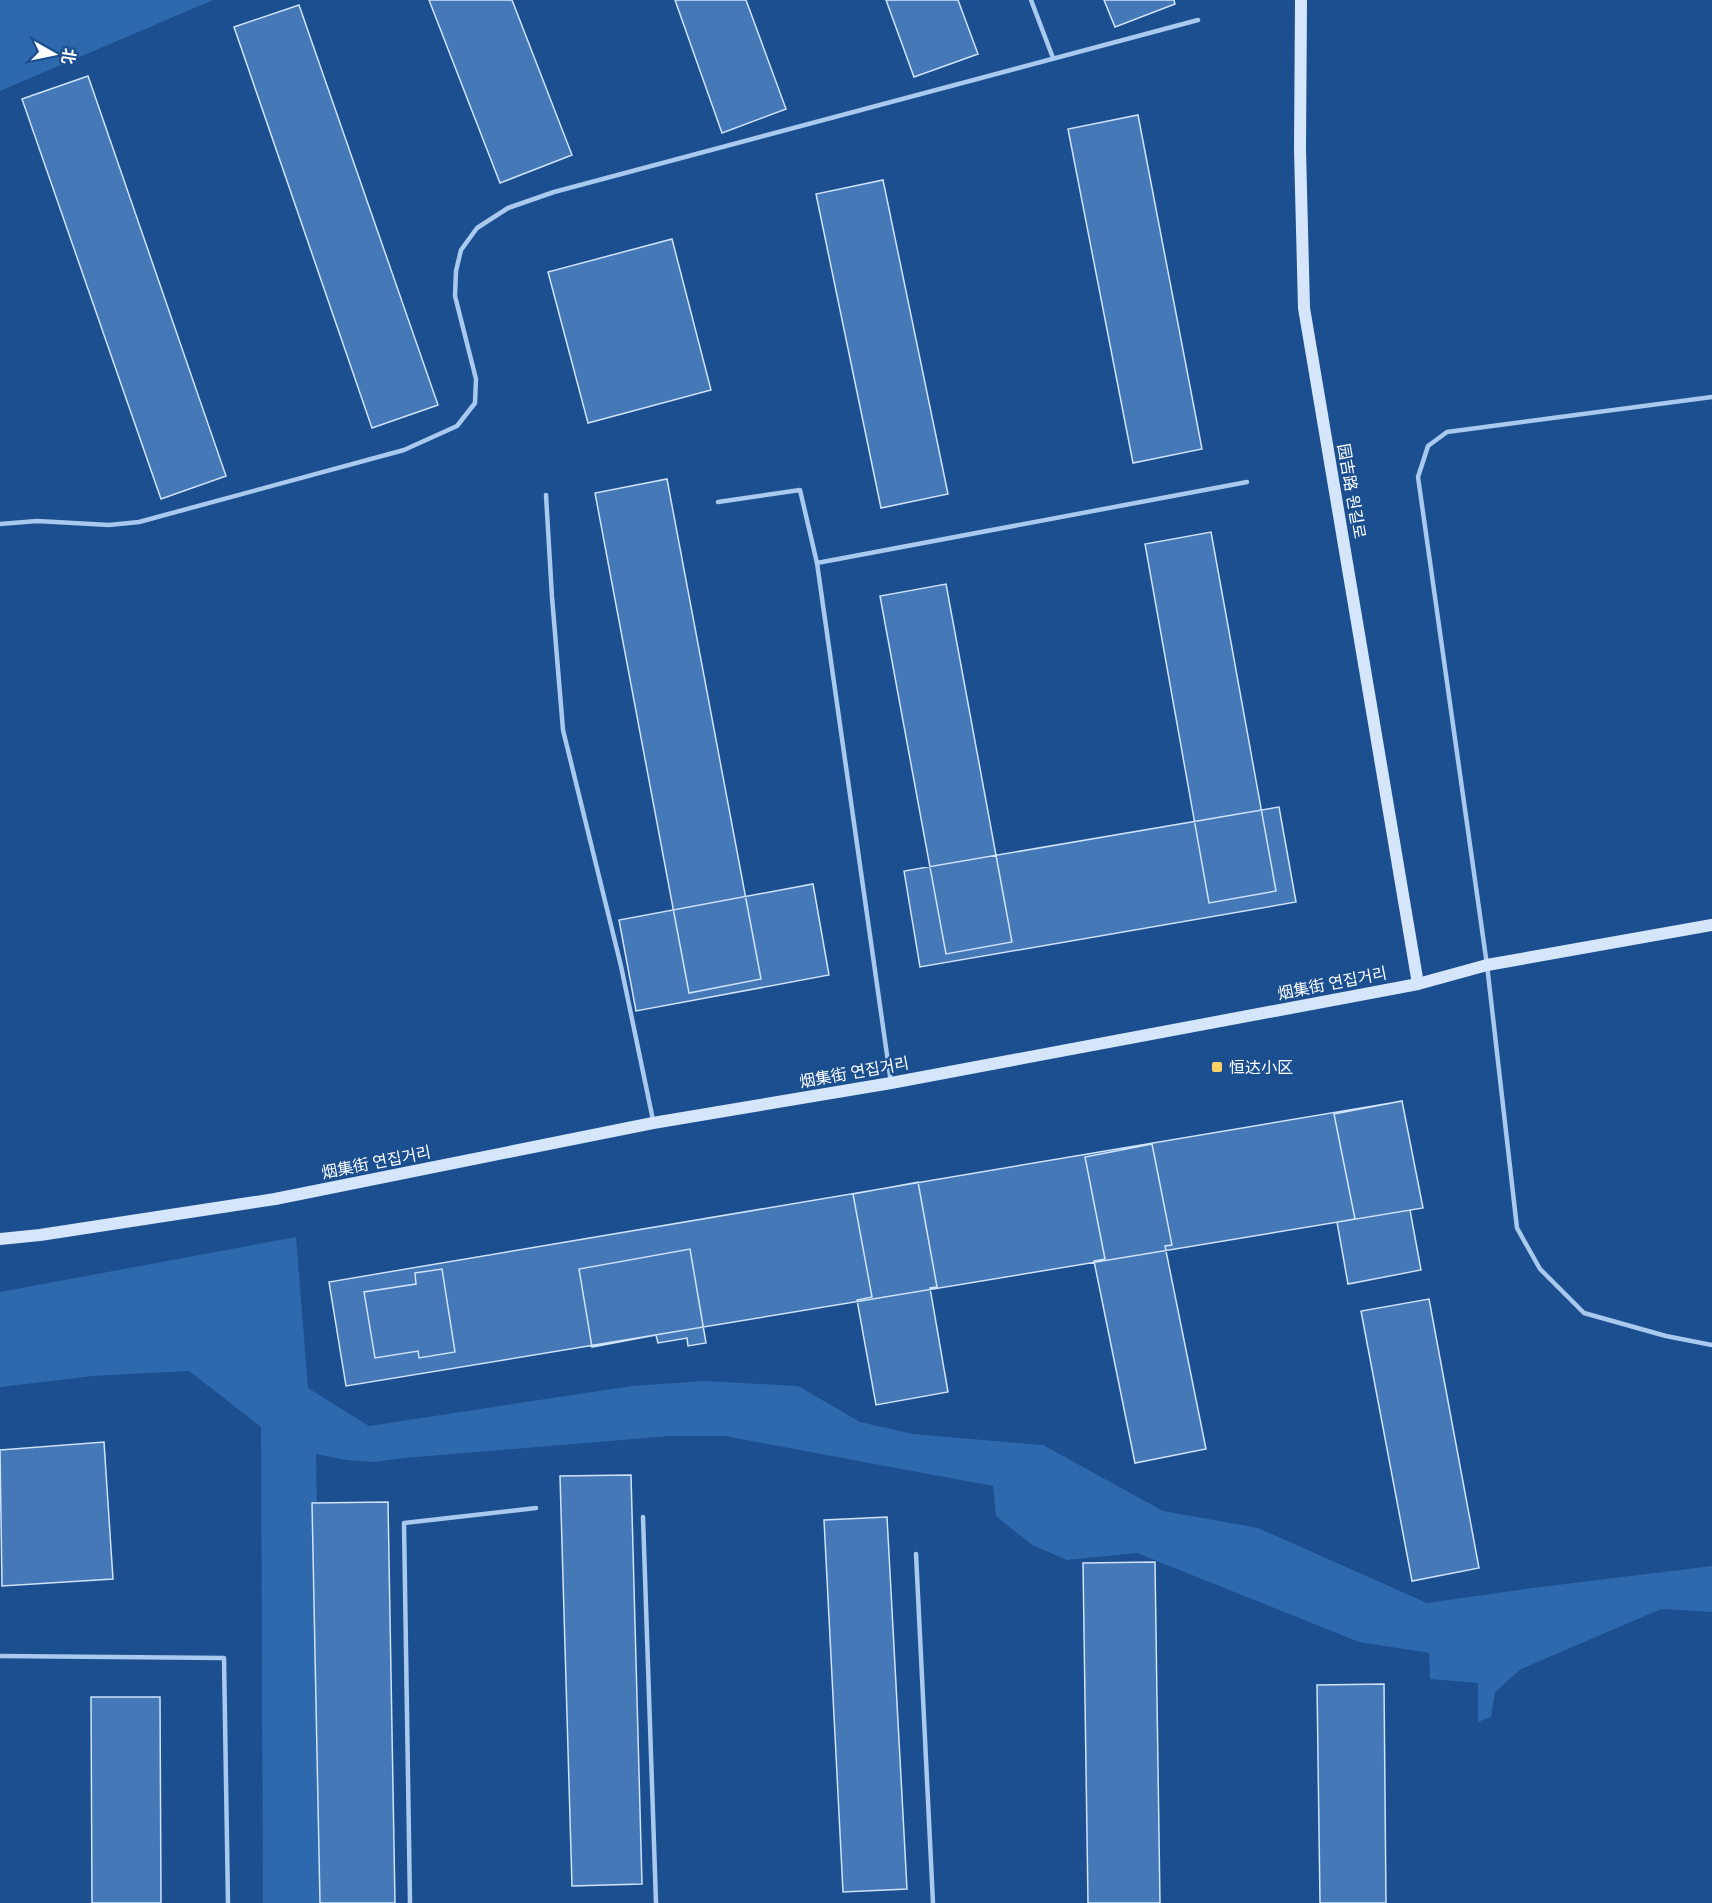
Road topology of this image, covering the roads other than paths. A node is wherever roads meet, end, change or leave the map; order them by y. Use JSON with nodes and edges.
{"nodes":[{"id":1,"x":1030,"y":0,"type":"edge"},
{"id":2,"x":1300,"y":0,"type":"edge"},
{"id":3,"x":1198,"y":20,"type":"dead end"},
{"id":4,"x":1053,"y":58,"type":"junction"},
{"id":5,"x":1712,"y":397,"type":"edge"},
{"id":6,"x":1247,"y":482,"type":"dead end"},
{"id":7,"x":546,"y":495,"type":"dead end"},
{"id":8,"x":718,"y":502,"type":"dead end"},
{"id":9,"x":0,"y":524,"type":"edge"},
{"id":10,"x":817,"y":563,"type":"junction"},
{"id":11,"x":1712,"y":925,"type":"edge"},
{"id":12,"x":1487,"y":965,"type":"junction"},
{"id":13,"x":1418,"y":984,"type":"junction"},
{"id":14,"x":891,"y":1083,"type":"junction"},
{"id":15,"x":653,"y":1123,"type":"junction"},
{"id":16,"x":0,"y":1239,"type":"edge"},
{"id":17,"x":1712,"y":1345,"type":"edge"},
{"id":18,"x":536,"y":1508,"type":"dead end"},
{"id":19,"x":643,"y":1517,"type":"dead end"},
{"id":20,"x":916,"y":1554,"type":"dead end"},
{"id":21,"x":0,"y":1656,"type":"edge"},
{"id":22,"x":228,"y":1903,"type":"edge"},
{"id":23,"x":410,"y":1903,"type":"edge"},
{"id":24,"x":656,"y":1903,"type":"edge"},
{"id":25,"x":933,"y":1903,"type":"edge"}],
"edges":[{"from":1,"to":4,"type":"lane"},
{"from":2,"to":13,"type":"main road","name":"园吉路 원길로"},
{"from":3,"to":4,"type":"lane"},
{"from":4,"to":9,"type":"lane"},
{"from":5,"to":12,"type":"lane"},
{"from":6,"to":10,"type":"lane"},
{"from":7,"to":15,"type":"lane"},
{"from":8,"to":10,"type":"lane"},
{"from":10,"to":14,"type":"lane"},
{"from":11,"to":12,"type":"main road","name":"烟集街 연집거리"},
{"from":12,"to":13,"type":"main road","name":"烟集街 연집거리"},
{"from":12,"to":17,"type":"lane"},
{"from":13,"to":14,"type":"main road","name":"烟集街 연집거리"},
{"from":14,"to":15,"type":"main road","name":"烟集街 연집거리"},
{"from":15,"to":16,"type":"main road","name":"烟集街 연집거리"},
{"from":18,"to":23,"type":"lane"},
{"from":19,"to":24,"type":"lane"},
{"from":20,"to":25,"type":"lane"},
{"from":21,"to":22,"type":"lane"}]}
